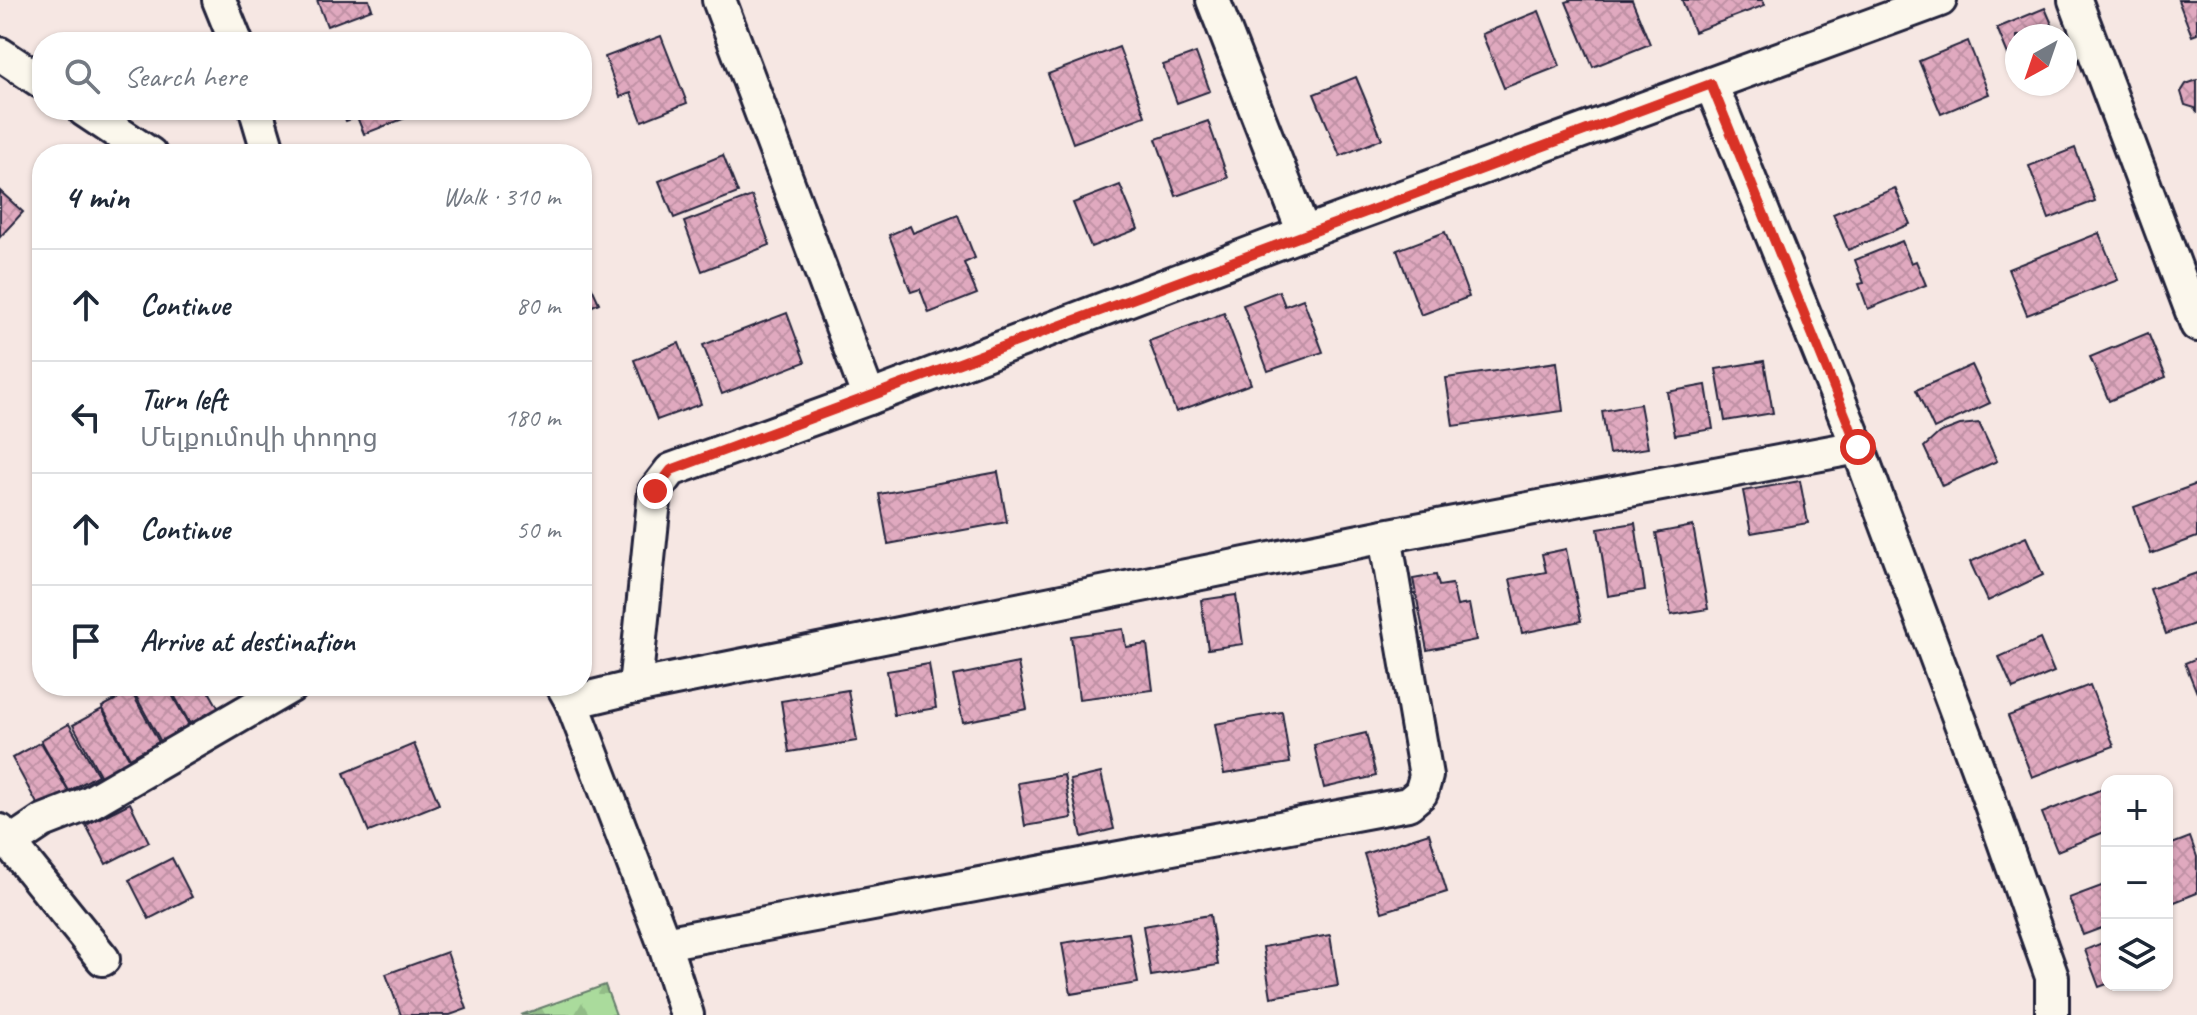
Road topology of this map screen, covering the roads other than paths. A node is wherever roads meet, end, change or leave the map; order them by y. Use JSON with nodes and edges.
{"nodes":[{"id":1,"x":219,"y":0,"type":"edge"},
{"id":2,"x":719,"y":0,"type":"edge"},
{"id":3,"x":1213,"y":0,"type":"edge"},
{"id":4,"x":1940,"y":0,"type":"edge"},
{"id":5,"x":2075,"y":0,"type":"edge"},
{"id":6,"x":232,"y":32,"type":"edge"},
{"id":7,"x":0,"y":54,"type":"edge"},
{"id":8,"x":32,"y":75,"type":"edge"},
{"id":9,"x":1711,"y":84,"type":"junction"},
{"id":10,"x":99,"y":120,"type":"edge"},
{"id":11,"x":259,"y":120,"type":"edge"},
{"id":12,"x":135,"y":144,"type":"edge"},
{"id":13,"x":266,"y":144,"type":"edge"},
{"id":14,"x":1304,"y":233,"type":"junction"},
{"id":15,"x":2197,"y":325,"type":"edge"},
{"id":16,"x":869,"y":398,"type":"junction"},
{"id":17,"x":1858,"y":447,"type":"junction"},
{"id":18,"x":1385,"y":536,"type":"junction"},
{"id":19,"x":635,"y":687,"type":"junction"},
{"id":20,"x":592,"y":691,"type":"edge"},
{"id":21,"x":274,"y":696,"type":"edge"},
{"id":22,"x":568,"y":696,"type":"edge"},
{"id":23,"x":5,"y":837,"type":"edge"},
{"id":24,"x":664,"y":943,"type":"junction"},
{"id":25,"x":103,"y":959,"type":"dead end"},
{"id":26,"x":687,"y":1015,"type":"edge"},
{"id":27,"x":2052,"y":1015,"type":"edge"}],
"edges":[{"from":1,"to":6,"type":"street"},
{"from":2,"to":16,"type":"street"},
{"from":3,"to":14,"type":"street"},
{"from":4,"to":9,"type":"street"},
{"from":5,"to":15,"type":"street"},
{"from":7,"to":8,"type":"street"},
{"from":9,"to":14,"type":"street"},
{"from":9,"to":17,"type":"street"},
{"from":10,"to":12,"type":"street"},
{"from":11,"to":13,"type":"street"},
{"from":14,"to":16,"type":"street"},
{"from":16,"to":19,"type":"street"},
{"from":17,"to":18,"type":"street"},
{"from":17,"to":27,"type":"street"},
{"from":18,"to":19,"type":"street"},
{"from":18,"to":24,"type":"street"},
{"from":19,"to":20,"type":"street"},
{"from":21,"to":23,"type":"street"},
{"from":22,"to":24,"type":"street"},
{"from":23,"to":25,"type":"street"},
{"from":24,"to":26,"type":"street"}]}
